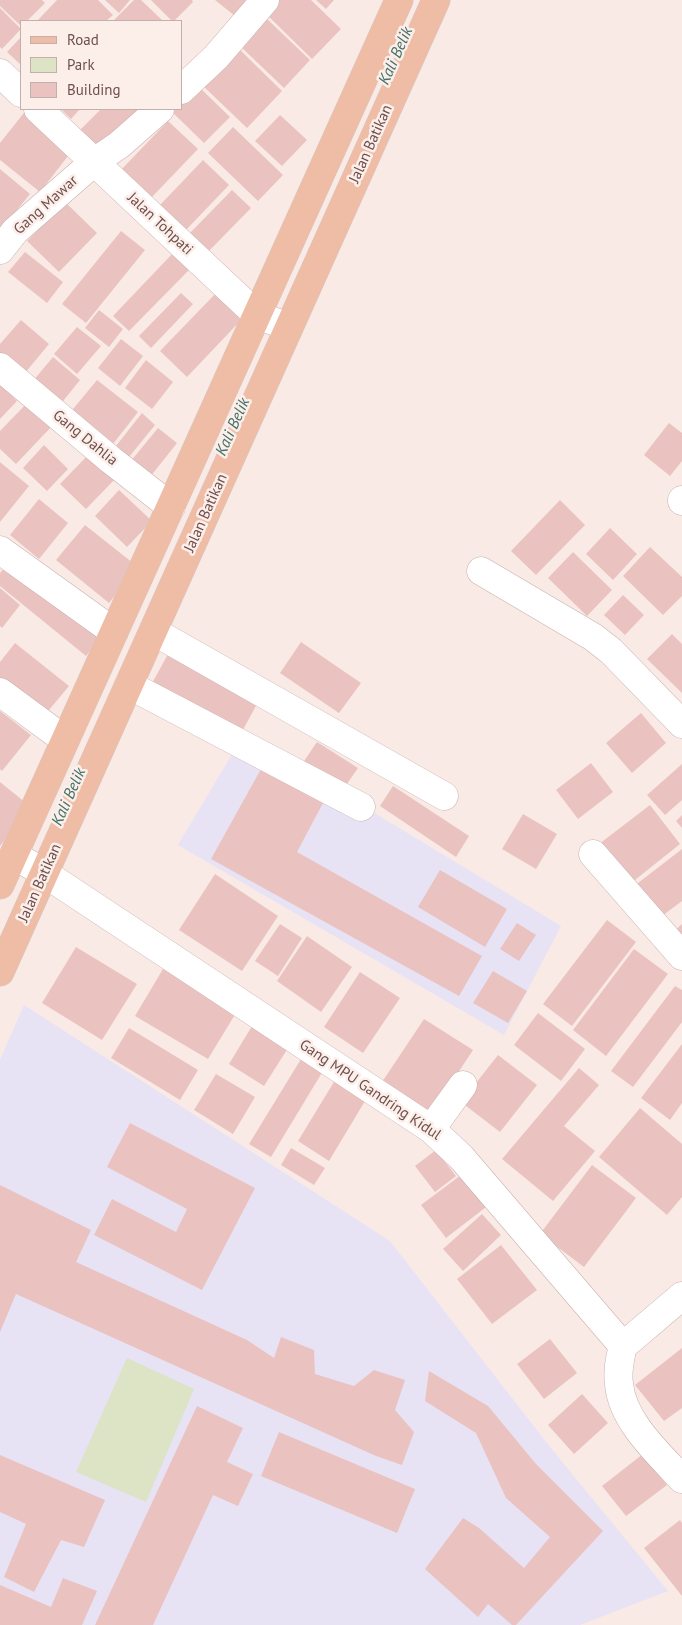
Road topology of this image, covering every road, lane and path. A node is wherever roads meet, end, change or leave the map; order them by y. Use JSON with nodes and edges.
{"nodes":[{"id":1,"x":266,"y":0,"type":"edge"},
{"id":2,"x":399,"y":0,"type":"edge"},
{"id":3,"x":436,"y":0,"type":"edge"},
{"id":4,"x":0,"y":73,"type":"edge"},
{"id":5,"x":182,"y":89,"type":"edge"},
{"id":6,"x":20,"y":92,"type":"edge"},
{"id":7,"x":39,"y":110,"type":"edge"},
{"id":8,"x":159,"y":110,"type":"edge"},
{"id":9,"x":94,"y":162,"type":"junction"},
{"id":10,"x":0,"y":250,"type":"edge"},
{"id":11,"x":273,"y":321,"type":"junction"},
{"id":12,"x":0,"y":367,"type":"edge"},
{"id":13,"x":171,"y":507,"type":"junction"},
{"id":14,"x":0,"y":550,"type":"edge"},
{"id":15,"x":480,"y":571,"type":"dead end"},
{"id":16,"x":153,"y":631,"type":"junction"},
{"id":17,"x":114,"y":632,"type":"junction"},
{"id":18,"x":129,"y":685,"type":"junction"},
{"id":19,"x":0,"y":692,"type":"edge"},
{"id":20,"x":682,"y":724,"type":"edge"},
{"id":21,"x":65,"y":740,"type":"junction"},
{"id":22,"x":444,"y":796,"type":"dead end"},
{"id":23,"x":361,"y":807,"type":"dead end"},
{"id":24,"x":593,"y":854,"type":"dead end"},
{"id":25,"x":14,"y":855,"type":"junction"},
{"id":26,"x":44,"y":873,"type":"junction"},
{"id":27,"x":0,"y":885,"type":"edge"},
{"id":28,"x":682,"y":956,"type":"edge"},
{"id":29,"x":0,"y":972,"type":"edge"},
{"id":30,"x":463,"y":1086,"type":"dead end"},
{"id":31,"x":431,"y":1129,"type":"junction"},
{"id":32,"x":682,"y":1296,"type":"edge"},
{"id":33,"x":623,"y":1346,"type":"junction"},
{"id":34,"x":682,"y":1479,"type":"edge"}],
"edges":[{"from":1,"to":5,"type":"street"},
{"from":2,"to":11,"type":"main road","name":"Jalan Batikan"},
{"from":3,"to":11,"type":"main road","name":"Jalan Batikan"},
{"from":4,"to":6,"type":"street"},
{"from":7,"to":9,"type":"street","name":"Jalan Tohpati"},
{"from":8,"to":9,"type":"street","name":"Gang Mawar"},
{"from":9,"to":10,"type":"street","name":"Gang Mawar"},
{"from":9,"to":11,"type":"street","name":"Jalan Tohpati"},
{"from":11,"to":13,"type":"main road","name":"Jalan Batikan"},
{"from":11,"to":16,"type":"main road","name":"Jalan Batikan"},
{"from":12,"to":13,"type":"street","name":"Gang Dahlia"},
{"from":13,"to":17,"type":"main road","name":"Jalan Batikan"},
{"from":14,"to":17,"type":"street"},
{"from":15,"to":20,"type":"street"},
{"from":16,"to":18,"type":"main road","name":"Jalan Batikan"},
{"from":16,"to":22,"type":"street"},
{"from":17,"to":21,"type":"main road","name":"Jalan Batikan"},
{"from":18,"to":23,"type":"street"},
{"from":18,"to":26,"type":"main road","name":"Jalan Batikan"},
{"from":19,"to":21,"type":"street"},
{"from":21,"to":25,"type":"main road","name":"Jalan Batikan"},
{"from":24,"to":28,"type":"street"},
{"from":25,"to":26,"type":"street","name":"Gang MPU Gandring Kidul"},
{"from":25,"to":27,"type":"main road","name":"Jalan Batikan"},
{"from":26,"to":29,"type":"main road","name":"Jalan Batikan"},
{"from":26,"to":31,"type":"street","name":"Gang MPU Gandring Kidul"},
{"from":30,"to":31,"type":"street"},
{"from":31,"to":33,"type":"street","name":"Gang MPU Gandring Kidul"},
{"from":32,"to":33,"type":"street"},
{"from":33,"to":34,"type":"street"}]}
